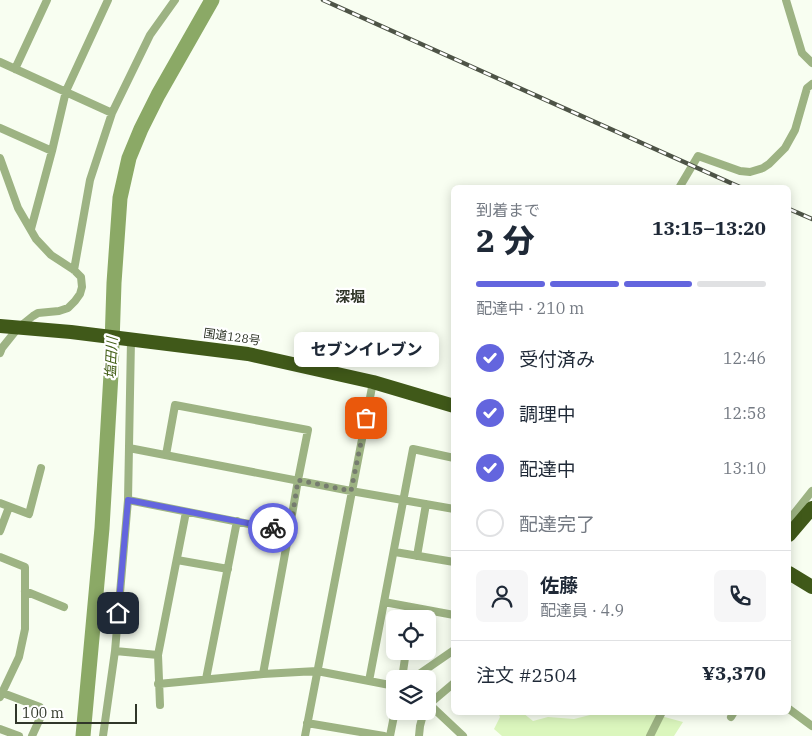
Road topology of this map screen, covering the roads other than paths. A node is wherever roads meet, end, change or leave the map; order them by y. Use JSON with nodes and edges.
{"nodes":[{"id":1,"x":46,"y":0,"type":"edge"},
{"id":2,"x":108,"y":0,"type":"edge"},
{"id":3,"x":175,"y":0,"type":"edge"},
{"id":4,"x":786,"y":0,"type":"edge"},
{"id":5,"x":0,"y":62,"type":"edge"},
{"id":6,"x":812,"y":63,"type":"edge"},
{"id":7,"x":15,"y":69,"type":"junction"},
{"id":8,"x":812,"y":84,"type":"edge"},
{"id":9,"x":66,"y":91,"type":"junction"},
{"id":10,"x":112,"y":113,"type":"junction"},
{"id":11,"x":0,"y":128,"type":"edge"},
{"id":12,"x":52,"y":151,"type":"junction"},
{"id":13,"x":0,"y":158,"type":"edge"},
{"id":14,"x":681,"y":185,"type":"edge"},
{"id":15,"x":31,"y":229,"type":"junction"},
{"id":16,"x":74,"y":270,"type":"junction"},
{"id":17,"x":0,"y":326,"type":"edge"},
{"id":18,"x":18,"y":328,"type":"junction"},
{"id":19,"x":131,"y":340,"type":"junction"},
{"id":20,"x":0,"y":353,"type":"edge"},
{"id":21,"x":373,"y":382,"type":"junction"},
{"id":22,"x":451,"y":405,"type":"edge"},
{"id":23,"x":130,"y":448,"type":"junction"},
{"id":24,"x":166,"y":455,"type":"junction"},
{"id":25,"x":451,"y":457,"type":"edge"},
{"id":26,"x":41,"y":468,"type":"dead end"},
{"id":27,"x":298,"y":480,"type":"junction"},
{"id":28,"x":351,"y":491,"type":"junction"},
{"id":29,"x":812,"y":491,"type":"edge"},
{"id":30,"x":128,"y":500,"type":"junction"},
{"id":31,"x":403,"y":500,"type":"junction"},
{"id":32,"x":0,"y":503,"type":"edge"},
{"id":33,"x":426,"y":504,"type":"junction"},
{"id":34,"x":9,"y":507,"type":"junction"},
{"id":35,"x":451,"y":508,"type":"edge"},
{"id":36,"x":812,"y":508,"type":"edge"},
{"id":37,"x":186,"y":512,"type":"junction"},
{"id":38,"x":237,"y":521,"type":"junction"},
{"id":39,"x":791,"y":524,"type":"edge"},
{"id":40,"x":791,"y":525,"type":"edge"},
{"id":41,"x":0,"y":531,"type":"edge"},
{"id":42,"x":290,"y":532,"type":"junction"},
{"id":43,"x":394,"y":552,"type":"junction"},
{"id":44,"x":416,"y":556,"type":"junction"},
{"id":45,"x":0,"y":557,"type":"edge"},
{"id":46,"x":176,"y":560,"type":"junction"},
{"id":47,"x":451,"y":562,"type":"edge"},
{"id":48,"x":228,"y":569,"type":"junction"},
{"id":49,"x":791,"y":575,"type":"edge"},
{"id":50,"x":812,"y":587,"type":"edge"},
{"id":51,"x":25,"y":590,"type":"junction"},
{"id":52,"x":384,"y":602,"type":"junction"},
{"id":53,"x":64,"y":607,"type":"dead end"},
{"id":54,"x":414,"y":608,"type":"joint"},
{"id":55,"x":451,"y":614,"type":"edge"},
{"id":56,"x":115,"y":651,"type":"junction"},
{"id":57,"x":451,"y":652,"type":"edge"},
{"id":58,"x":158,"y":655,"type":"junction"},
{"id":59,"x":425,"y":670,"type":"edge"},
{"id":60,"x":317,"y":672,"type":"junction"},
{"id":61,"x":263,"y":674,"type":"junction"},
{"id":62,"x":206,"y":679,"type":"junction"},
{"id":63,"x":369,"y":681,"type":"junction"},
{"id":64,"x":158,"y":684,"type":"junction"},
{"id":65,"x":386,"y":684,"type":"edge"},
{"id":66,"x":451,"y":686,"type":"edge"},
{"id":67,"x":1,"y":694,"type":"edge"},
{"id":68,"x":436,"y":699,"type":"edge"},
{"id":69,"x":160,"y":706,"type":"dead end"},
{"id":70,"x":791,"y":710,"type":"edge"},
{"id":71,"x":436,"y":714,"type":"edge"},
{"id":72,"x":660,"y":715,"type":"edge"},
{"id":73,"x":393,"y":720,"type":"edge"},
{"id":74,"x":422,"y":720,"type":"edge"},
{"id":75,"x":307,"y":723,"type":"junction"},
{"id":76,"x":812,"y":726,"type":"edge"},
{"id":77,"x":0,"y":729,"type":"edge"},
{"id":78,"x":19,"y":736,"type":"edge"},
{"id":79,"x":32,"y":736,"type":"edge"},
{"id":80,"x":103,"y":736,"type":"edge"},
{"id":81,"x":305,"y":736,"type":"edge"},
{"id":82,"x":384,"y":736,"type":"edge"},
{"id":83,"x":390,"y":736,"type":"edge"},
{"id":84,"x":419,"y":736,"type":"edge"},
{"id":85,"x":463,"y":736,"type":"edge"},
{"id":86,"x":650,"y":736,"type":"edge"}],
"edges":[{"from":1,"to":7,"type":"street"},
{"from":2,"to":9,"type":"street"},
{"from":3,"to":10,"type":"street"},
{"from":4,"to":6,"type":"street"},
{"from":5,"to":7,"type":"street"},
{"from":7,"to":9,"type":"street"},
{"from":8,"to":14,"type":"street"},
{"from":9,"to":10,"type":"street"},
{"from":9,"to":12,"type":"street"},
{"from":10,"to":16,"type":"street"},
{"from":11,"to":12,"type":"street"},
{"from":12,"to":15,"type":"street"},
{"from":13,"to":15,"type":"street"},
{"from":15,"to":16,"type":"street"},
{"from":16,"to":18,"type":"street"},
{"from":17,"to":18,"type":"highway","name":"国道128号"},
{"from":18,"to":19,"type":"highway","name":"国道128号"},
{"from":18,"to":20,"type":"street"},
{"from":19,"to":21,"type":"highway","name":"国道128号"},
{"from":19,"to":23,"type":"street"},
{"from":21,"to":22,"type":"highway","name":"国道128号"},
{"from":21,"to":28,"type":"street"},
{"from":23,"to":24,"type":"street"},
{"from":23,"to":30,"type":"street"},
{"from":24,"to":27,"type":"street"},
{"from":24,"to":27,"type":"street"},
{"from":25,"to":31,"type":"street"},
{"from":26,"to":34,"type":"street"},
{"from":27,"to":28,"type":"street"},
{"from":27,"to":42,"type":"street"},
{"from":28,"to":31,"type":"street"},
{"from":28,"to":60,"type":"street"},
{"from":29,"to":39,"type":"street"},
{"from":30,"to":37,"type":"street"},
{"from":30,"to":56,"type":"street"},
{"from":31,"to":33,"type":"street"},
{"from":31,"to":43,"type":"street"},
{"from":32,"to":34,"type":"street"},
{"from":33,"to":35,"type":"street"},
{"from":33,"to":44,"type":"street"},
{"from":34,"to":41,"type":"street"},
{"from":36,"to":40,"type":"highway"},
{"from":37,"to":38,"type":"street"},
{"from":37,"to":46,"type":"street"},
{"from":38,"to":42,"type":"street"},
{"from":38,"to":48,"type":"street"},
{"from":42,"to":61,"type":"street"},
{"from":43,"to":44,"type":"street"},
{"from":43,"to":52,"type":"street"},
{"from":44,"to":47,"type":"street"},
{"from":45,"to":51,"type":"street"},
{"from":46,"to":48,"type":"street"},
{"from":46,"to":58,"type":"street"},
{"from":48,"to":62,"type":"street"},
{"from":49,"to":50,"type":"highway"},
{"from":51,"to":53,"type":"street"},
{"from":51,"to":67,"type":"street"},
{"from":52,"to":54,"type":"street"},
{"from":52,"to":63,"type":"street"},
{"from":54,"to":55,"type":"street"},
{"from":56,"to":58,"type":"street"},
{"from":56,"to":80,"type":"street"},
{"from":57,"to":59,"type":"street"},
{"from":58,"to":64,"type":"street"},
{"from":60,"to":61,"type":"street"},
{"from":60,"to":63,"type":"street"},
{"from":60,"to":75,"type":"street"},
{"from":61,"to":62,"type":"street"},
{"from":62,"to":64,"type":"street"},
{"from":63,"to":65,"type":"street"},
{"from":64,"to":69,"type":"street"},
{"from":66,"to":68,"type":"street"},
{"from":67,"to":79,"type":"street"},
{"from":70,"to":76,"type":"street"},
{"from":71,"to":85,"type":"street"},
{"from":72,"to":86,"type":"street"},
{"from":73,"to":83,"type":"street"},
{"from":74,"to":84,"type":"street"},
{"from":75,"to":81,"type":"street"},
{"from":75,"to":82,"type":"street"},
{"from":77,"to":78,"type":"street"}]}
